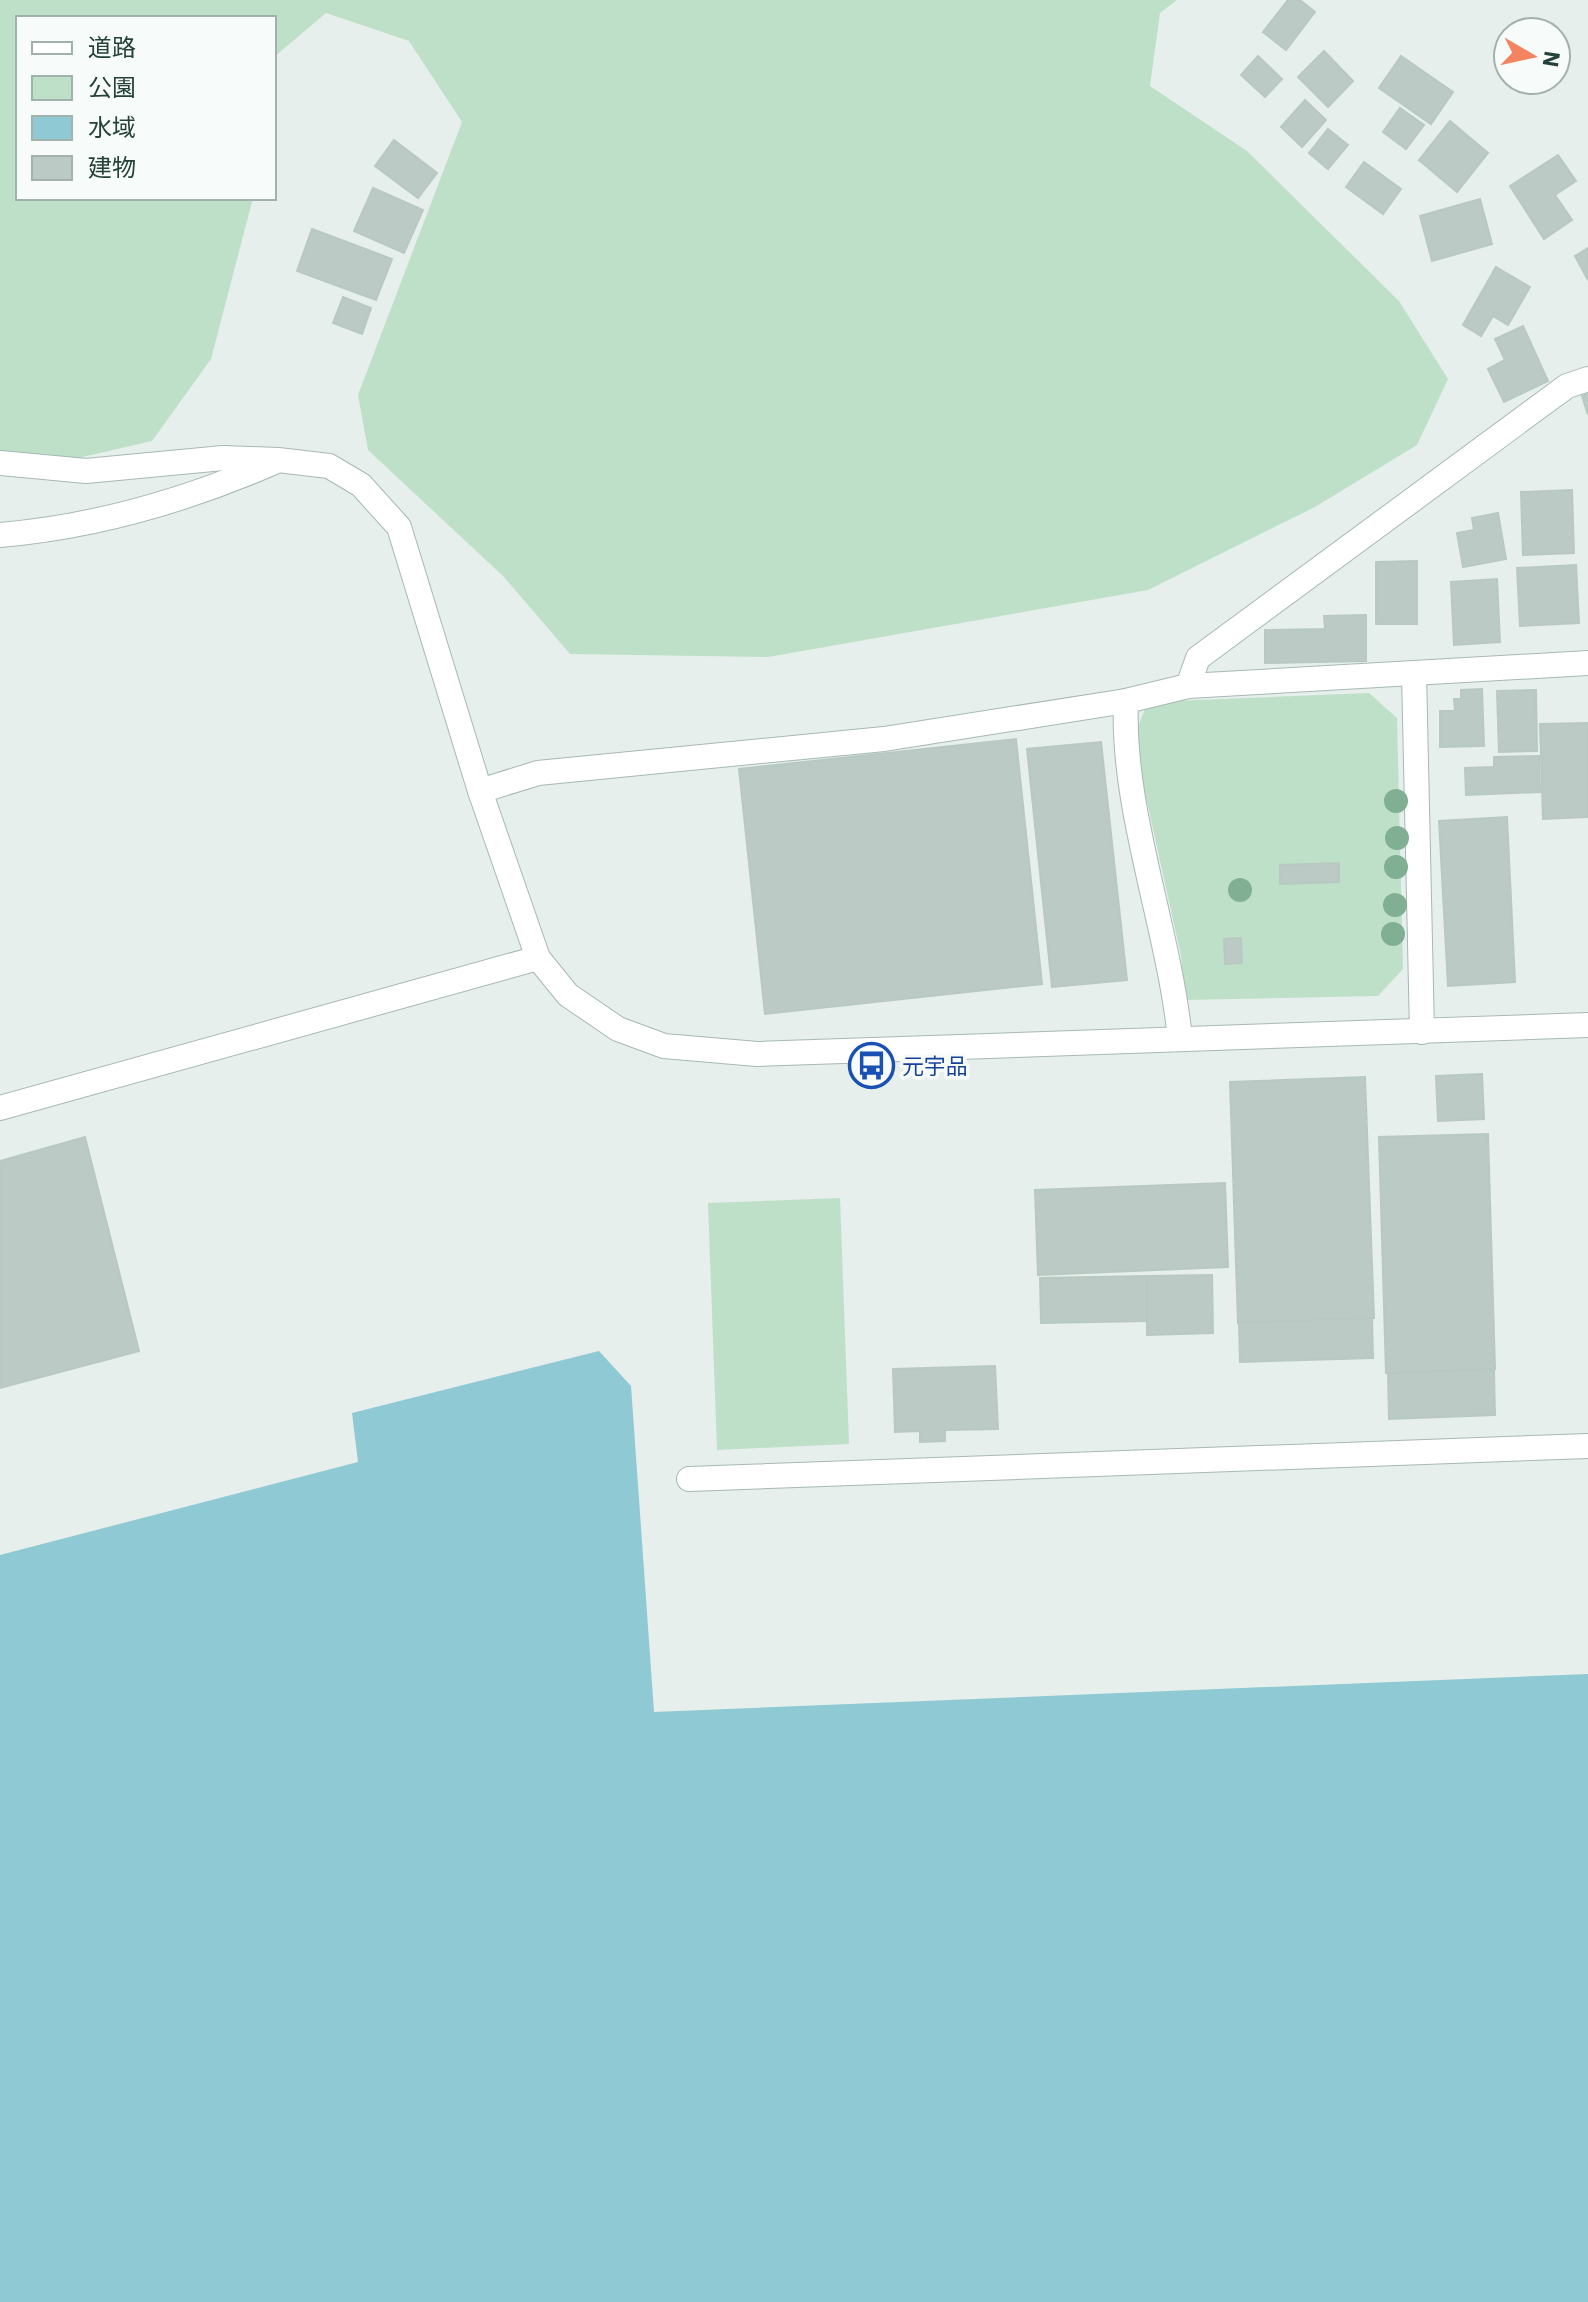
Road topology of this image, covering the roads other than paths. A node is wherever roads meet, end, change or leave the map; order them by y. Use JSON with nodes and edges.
{"nodes":[{"id":1,"x":1588,"y":379,"type":"edge"},
{"id":2,"x":278,"y":460,"type":"junction"},
{"id":3,"x":0,"y":463,"type":"edge"},
{"id":4,"x":0,"y":535,"type":"edge"},
{"id":5,"x":1588,"y":663,"type":"edge"},
{"id":6,"x":1414,"y":673,"type":"junction"},
{"id":7,"x":1188,"y":686,"type":"junction"},
{"id":8,"x":1126,"y":701,"type":"junction"},
{"id":9,"x":480,"y":791,"type":"junction"},
{"id":10,"x":538,"y":958,"type":"junction"},
{"id":11,"x":1588,"y":1025,"type":"edge"},
{"id":12,"x":1422,"y":1032,"type":"junction"},
{"id":13,"x":1180,"y":1039,"type":"junction"},
{"id":14,"x":0,"y":1108,"type":"edge"},
{"id":15,"x":1588,"y":1446,"type":"edge"},
{"id":16,"x":689,"y":1479,"type":"dead end"}],
"edges":[{"from":1,"to":7,"type":"street"},
{"from":2,"to":3,"type":"street"},
{"from":2,"to":4,"type":"street"},
{"from":2,"to":9,"type":"street"},
{"from":5,"to":6,"type":"street"},
{"from":6,"to":7,"type":"street"},
{"from":6,"to":12,"type":"street"},
{"from":7,"to":8,"type":"street"},
{"from":8,"to":9,"type":"street"},
{"from":8,"to":13,"type":"street"},
{"from":9,"to":10,"type":"street"},
{"from":10,"to":13,"type":"street"},
{"from":10,"to":14,"type":"street"},
{"from":11,"to":12,"type":"street"},
{"from":12,"to":13,"type":"street"},
{"from":15,"to":16,"type":"street"}]}
